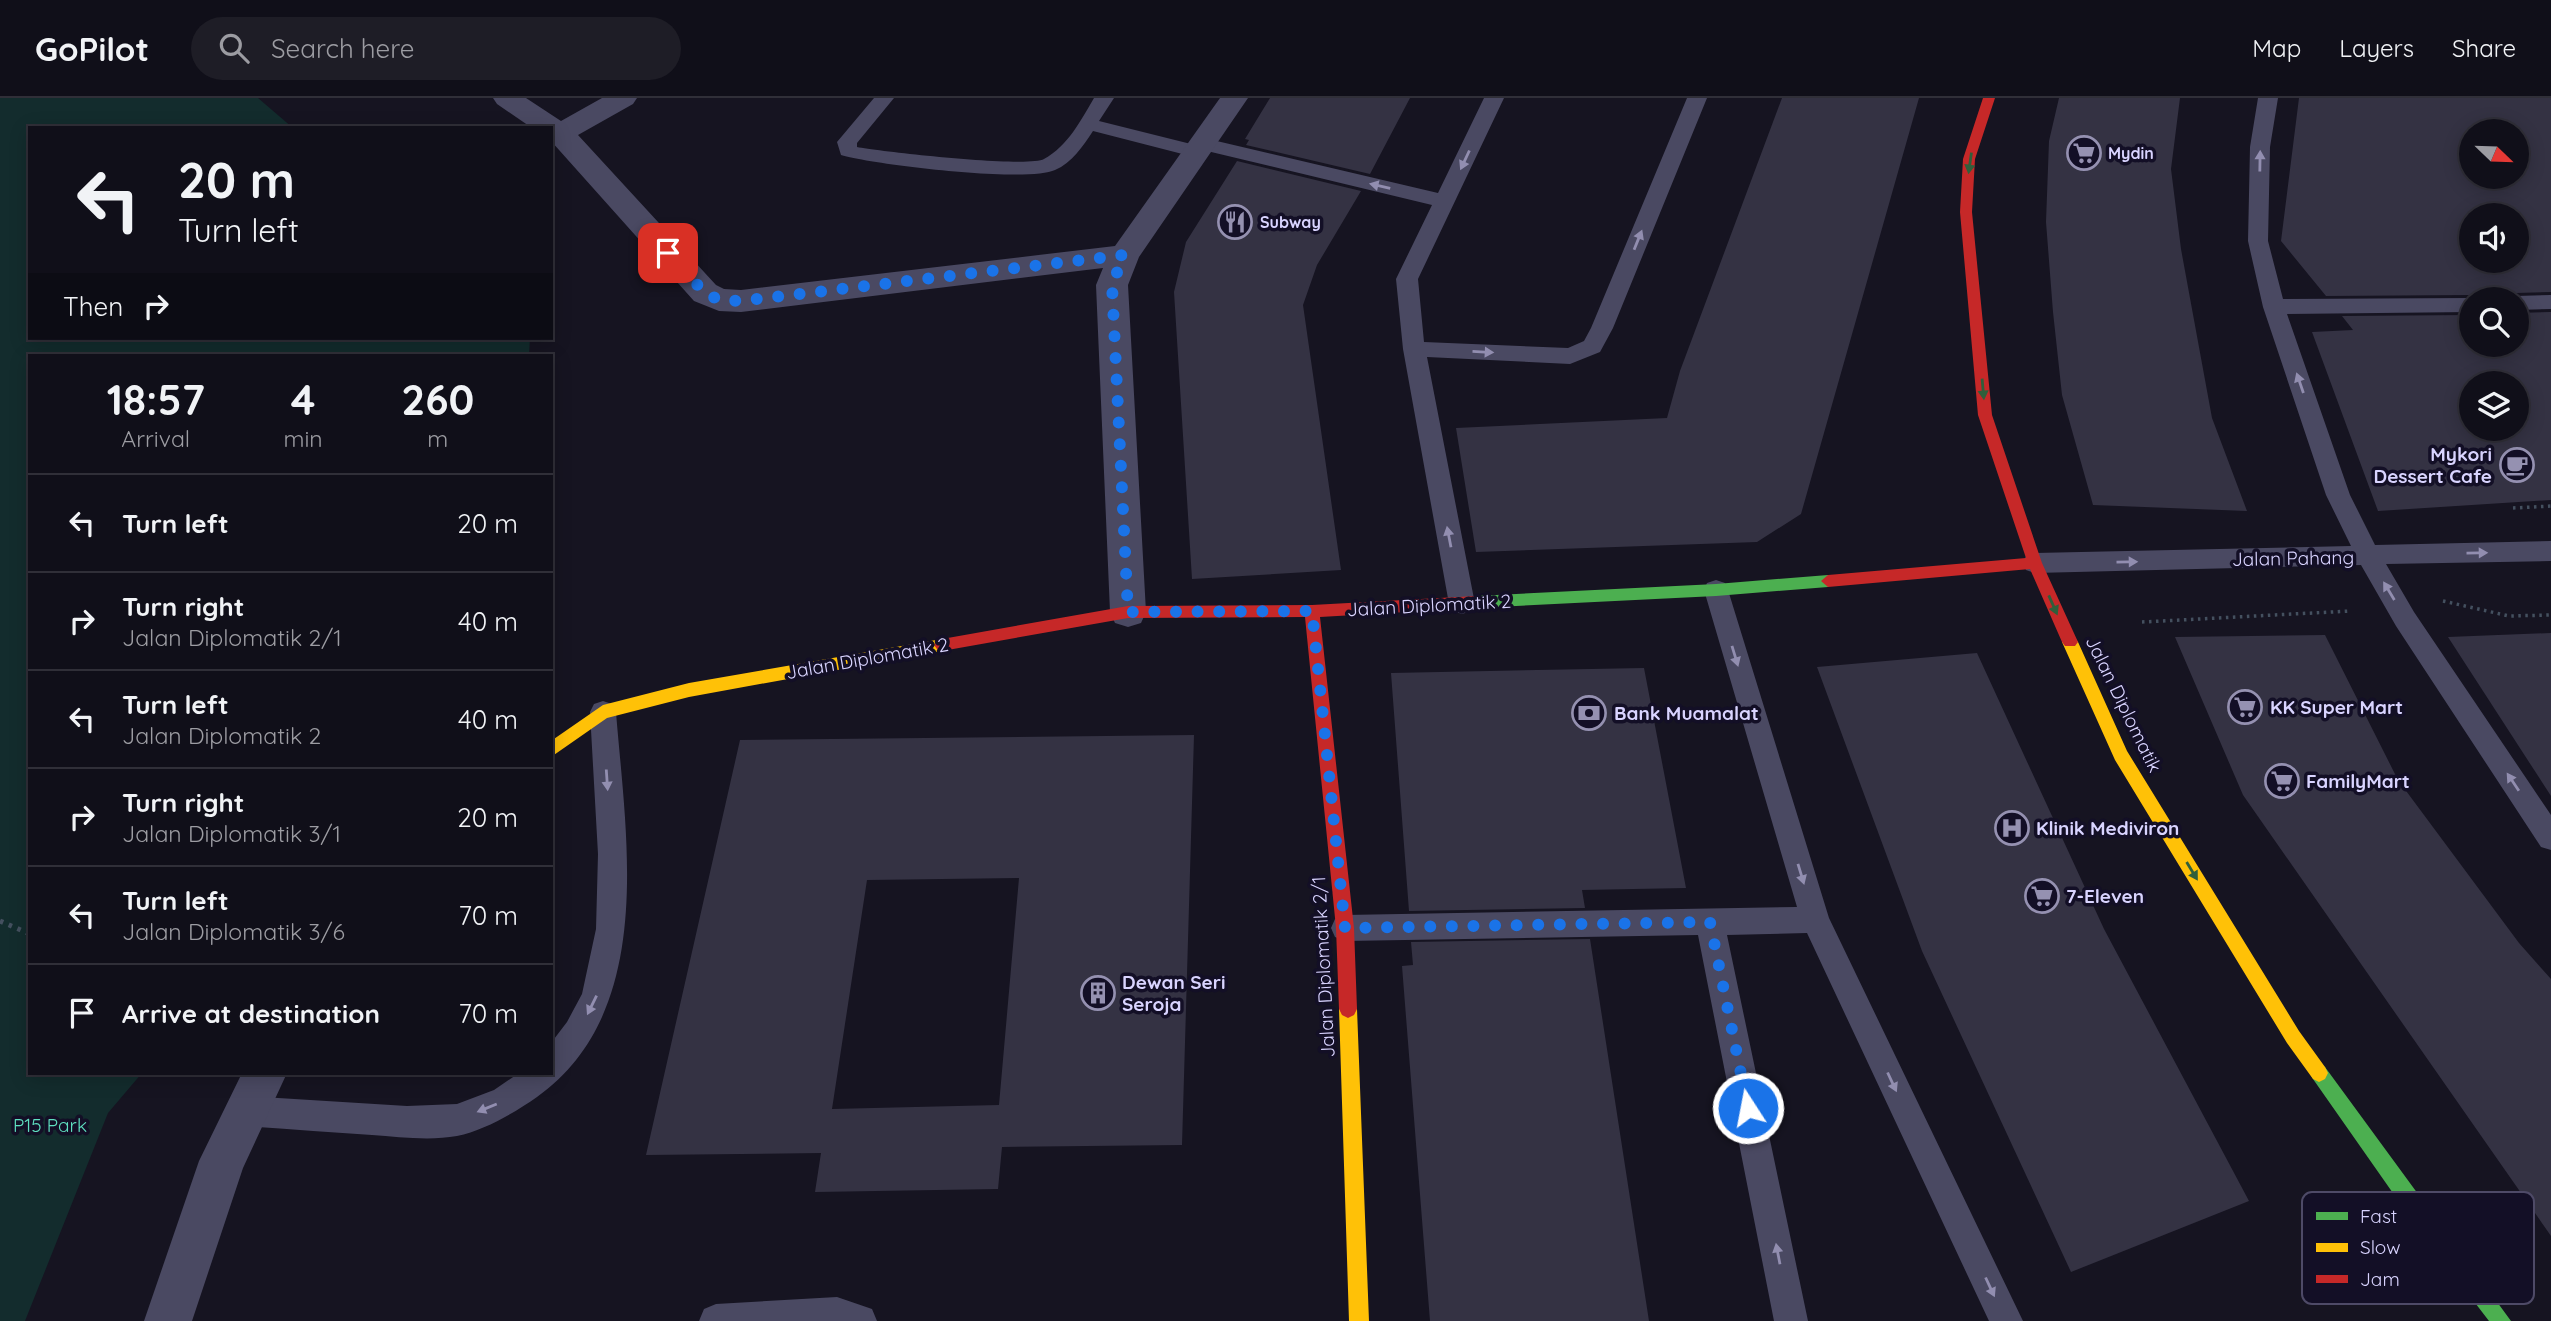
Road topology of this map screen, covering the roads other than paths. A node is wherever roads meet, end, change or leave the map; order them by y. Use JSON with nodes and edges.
{"nodes":[{"id":1,"x":507,"y":98,"type":"edge"},
{"id":2,"x":623,"y":98,"type":"edge"},
{"id":3,"x":884,"y":98,"type":"edge"},
{"id":4,"x":1104,"y":98,"type":"edge"},
{"id":5,"x":1234,"y":98,"type":"edge"},
{"id":6,"x":1494,"y":98,"type":"edge"},
{"id":7,"x":1697,"y":98,"type":"edge"},
{"id":8,"x":1989,"y":98,"type":"edge"},
{"id":9,"x":2268,"y":98,"type":"edge"},
{"id":10,"x":1087,"y":124,"type":"junction"},
{"id":11,"x":549,"y":126,"type":"edge"},
{"id":12,"x":553,"y":128,"type":"edge"},
{"id":13,"x":560,"y":133,"type":"junction"},
{"id":14,"x":1201,"y":148,"type":"junction"},
{"id":15,"x":1446,"y":202,"type":"junction"},
{"id":16,"x":1124,"y":255,"type":"junction"},
{"id":17,"x":2551,"y":302,"type":"edge"},
{"id":18,"x":2529,"y":303,"type":"edge"},
{"id":19,"x":2459,"y":305,"type":"edge"},
{"id":20,"x":2274,"y":307,"type":"junction"},
{"id":21,"x":1414,"y":349,"type":"junction"},
{"id":22,"x":2551,"y":551,"type":"edge"},
{"id":23,"x":2368,"y":556,"type":"junction"},
{"id":24,"x":2035,"y":563,"type":"junction"},
{"id":25,"x":1716,"y":590,"type":"junction"},
{"id":26,"x":1462,"y":604,"type":"junction"},
{"id":27,"x":1312,"y":611,"type":"junction"},
{"id":28,"x":1128,"y":612,"type":"junction"},
{"id":29,"x":603,"y":712,"type":"junction"},
{"id":30,"x":553,"y":749,"type":"edge"},
{"id":31,"x":2551,"y":838,"type":"edge"},
{"id":32,"x":1815,"y":920,"type":"junction"},
{"id":33,"x":1710,"y":922,"type":"junction"},
{"id":34,"x":1345,"y":928,"type":"junction"},
{"id":35,"x":553,"y":1064,"type":"edge"},
{"id":36,"x":542,"y":1075,"type":"edge"},
{"id":37,"x":255,"y":1092,"type":"edge"},
{"id":38,"x":2404,"y":1192,"type":"edge"},
{"id":39,"x":2488,"y":1304,"type":"edge"},
{"id":40,"x":168,"y":1321,"type":"edge"},
{"id":41,"x":716,"y":1321,"type":"edge"},
{"id":42,"x":860,"y":1321,"type":"edge"},
{"id":43,"x":1359,"y":1321,"type":"edge"},
{"id":44,"x":1791,"y":1321,"type":"edge"},
{"id":45,"x":2006,"y":1321,"type":"edge"},
{"id":46,"x":2501,"y":1321,"type":"edge"}],
"edges":[{"from":1,"to":11,"type":"street"},
{"from":2,"to":13,"type":"street"},
{"from":3,"to":10,"type":"lane"},
{"from":4,"to":10,"type":"lane"},
{"from":5,"to":14,"type":"street"},
{"from":6,"to":15,"type":"lane","one_way":true},
{"from":21,"to":7,"type":"lane","one_way":true},
{"from":8,"to":24,"type":"street","name":"Jalan Diplomatik","one_way":true},
{"from":20,"to":9,"type":"lane","one_way":true},
{"from":10,"to":14,"type":"lane"},
{"from":12,"to":13,"type":"street"},
{"from":13,"to":16,"type":"street"},
{"from":15,"to":14,"type":"lane","one_way":true},
{"from":14,"to":16,"type":"street"},
{"from":15,"to":21,"type":"lane"},
{"from":16,"to":28,"type":"street"},
{"from":17,"to":18,"type":"lane"},
{"from":19,"to":20,"type":"lane"},
{"from":23,"to":20,"type":"lane","one_way":true},
{"from":26,"to":21,"type":"lane","one_way":true},
{"from":23,"to":22,"type":"lane","name":"Jalan Pahang","one_way":true},
{"from":24,"to":23,"type":"lane","name":"Jalan Pahang","one_way":true},
{"from":31,"to":23,"type":"lane","one_way":true},
{"from":24,"to":25,"type":"street","name":"Jalan Diplomatik 2"},
{"from":24,"to":38,"type":"street","name":"Jalan Diplomatik","one_way":true},
{"from":25,"to":26,"type":"street","name":"Jalan Diplomatik 2"},
{"from":25,"to":32,"type":"lane","one_way":true},
{"from":26,"to":27,"type":"street","name":"Jalan Diplomatik 2"},
{"from":27,"to":28,"type":"street","name":"Jalan Diplomatik 2"},
{"from":27,"to":34,"type":"street","name":"Jalan Diplomatik 2/1"},
{"from":28,"to":29,"type":"street","name":"Jalan Diplomatik 2"},
{"from":29,"to":30,"type":"street","name":"Jalan Diplomatik 2"},
{"from":29,"to":35,"type":"lane","one_way":true},
{"from":32,"to":33,"type":"lane"},
{"from":32,"to":45,"type":"lane","one_way":true},
{"from":33,"to":34,"type":"lane"},
{"from":44,"to":33,"type":"lane","one_way":true},
{"from":34,"to":43,"type":"street","name":"Jalan Diplomatik 2/1"},
{"from":36,"to":37,"type":"lane","one_way":true},
{"from":37,"to":40,"type":"street"},
{"from":39,"to":46,"type":"street","name":"Jalan Diplomatik","one_way":true},
{"from":41,"to":42,"type":"lane"}]}
